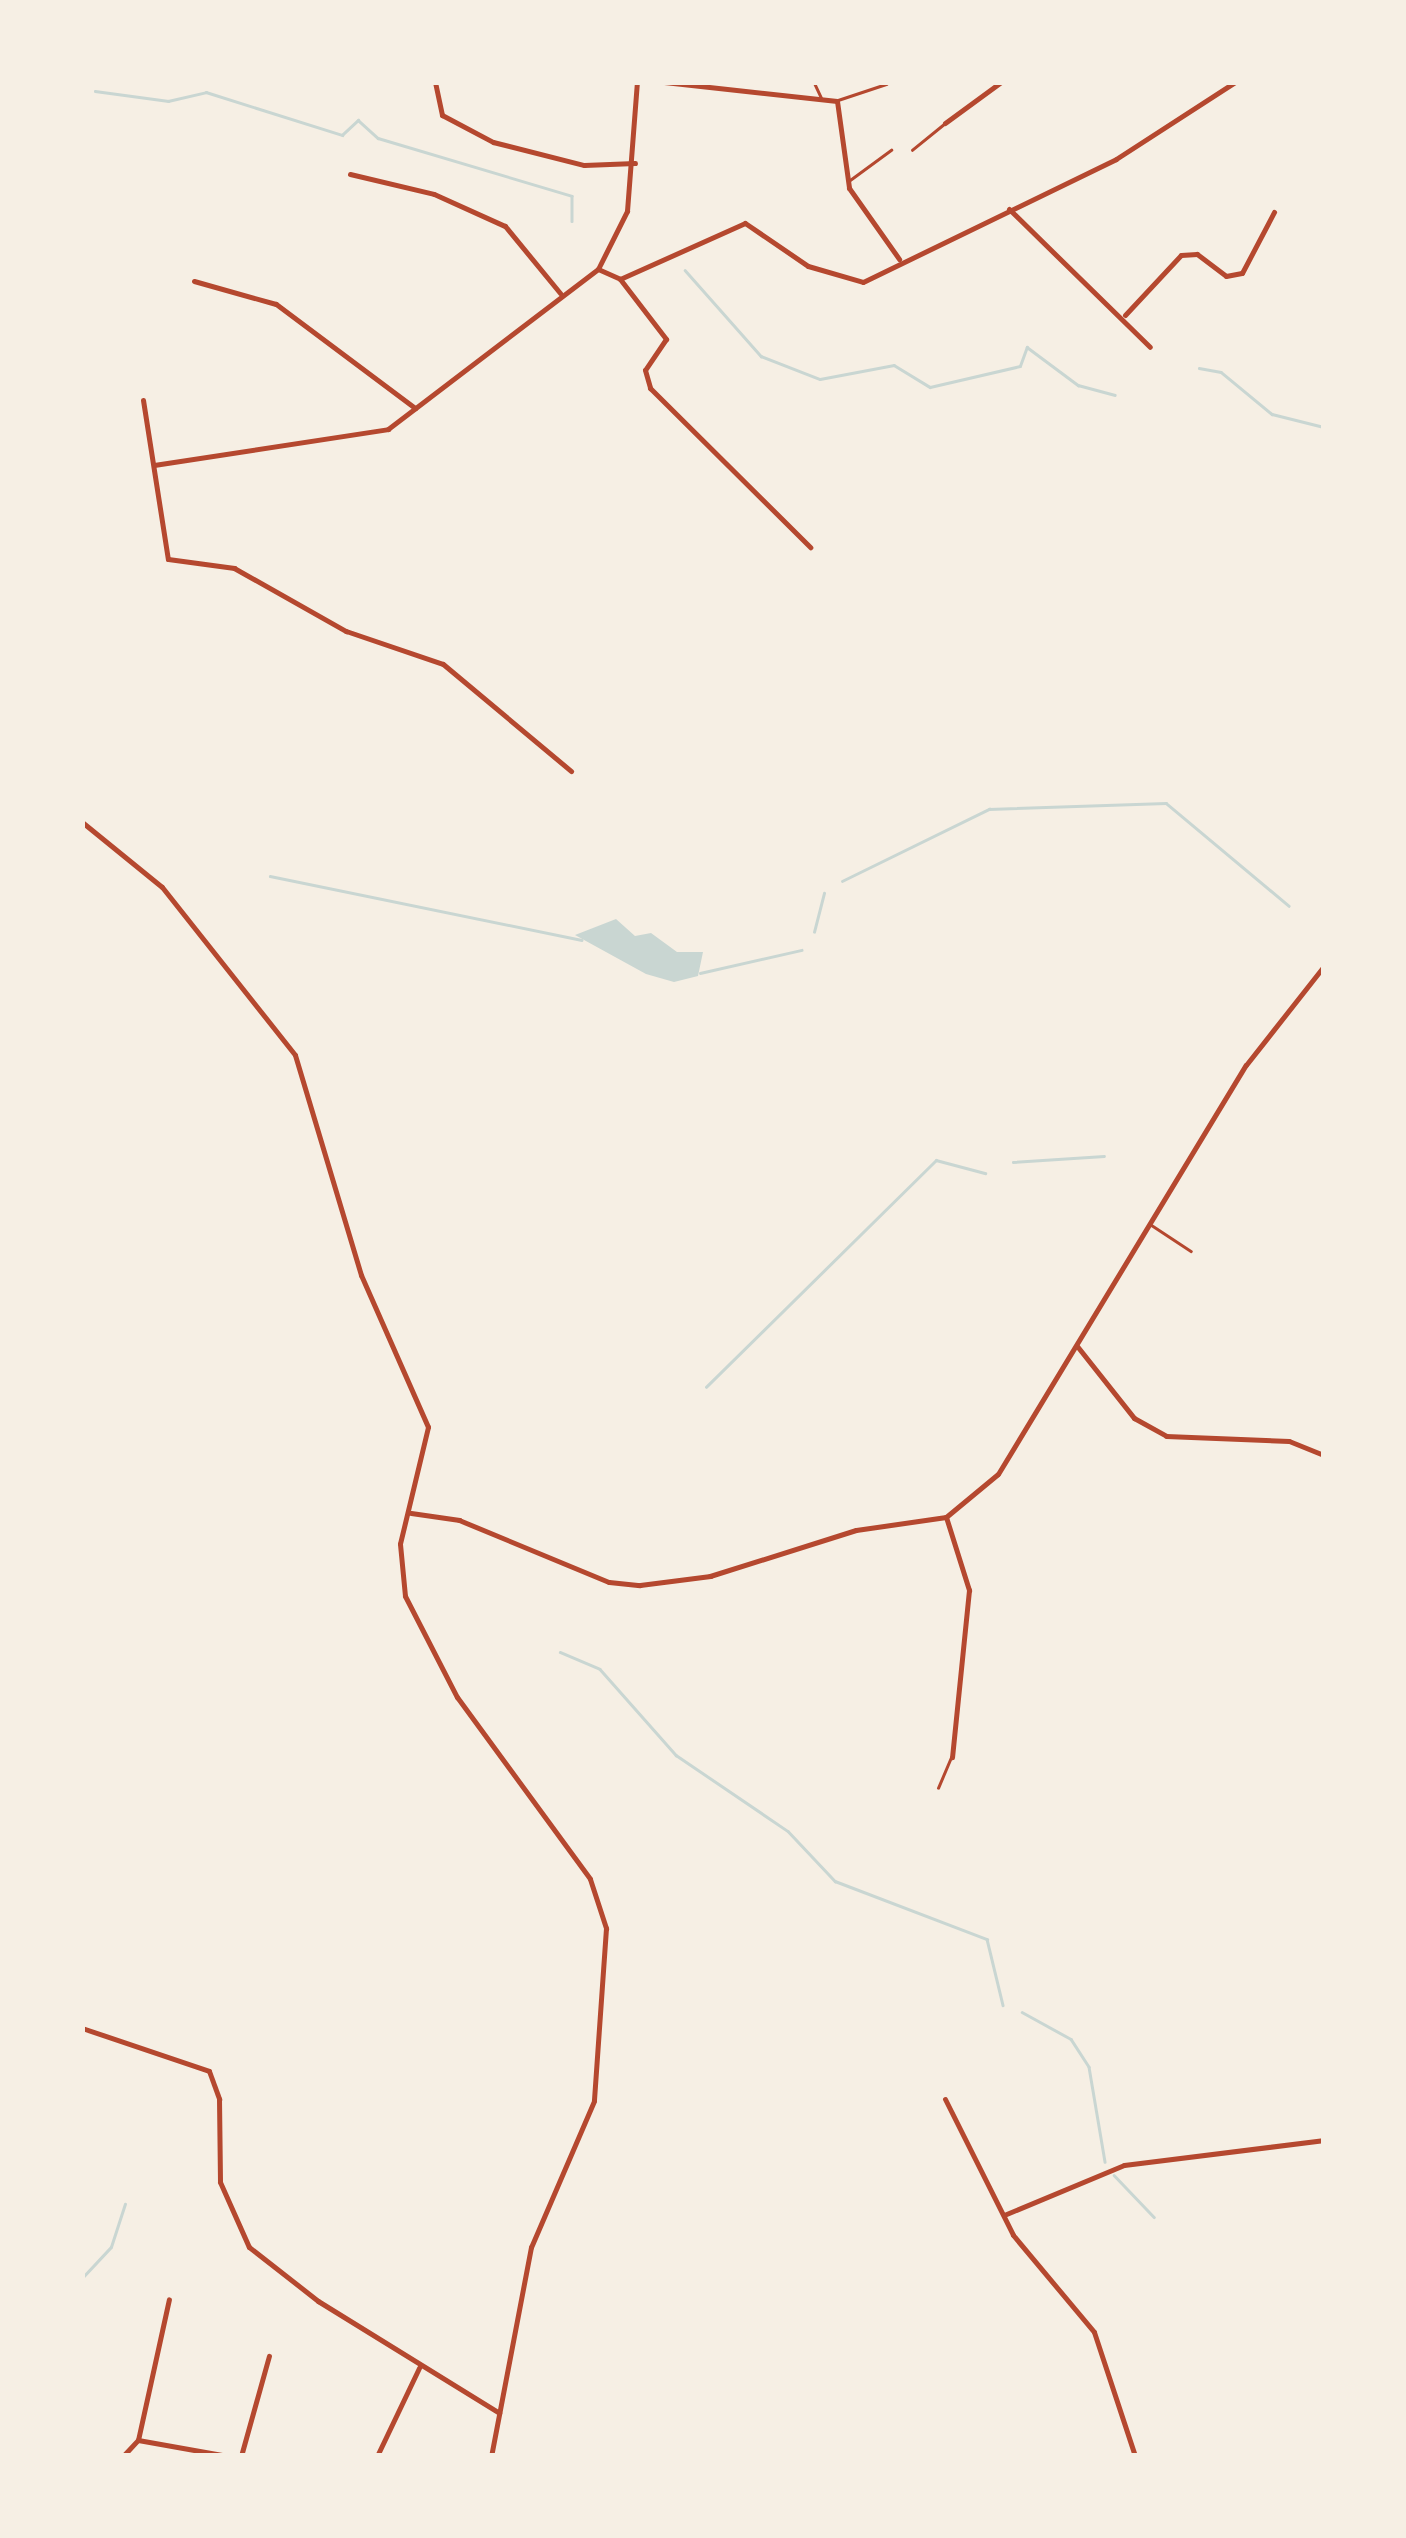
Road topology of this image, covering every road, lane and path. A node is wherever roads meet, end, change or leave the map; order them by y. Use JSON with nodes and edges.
{"nodes":[{"id":1,"x":435,"y":82,"type":"edge"},
{"id":2,"x":637,"y":82,"type":"edge"},
{"id":3,"x":664,"y":82,"type":"edge"},
{"id":4,"x":814,"y":82,"type":"edge"},
{"id":5,"x":1236,"y":82,"type":"edge"},
{"id":6,"x":998,"y":83,"type":"edge"},
{"id":7,"x":886,"y":84,"type":"edge"},
{"id":8,"x":821,"y":97,"type":"junction"},
{"id":9,"x":837,"y":101,"type":"junction"},
{"id":10,"x":945,"y":123,"type":"joint"},
{"id":11,"x":892,"y":150,"type":"dead end"},
{"id":12,"x":912,"y":150,"type":"dead end"},
{"id":13,"x":635,"y":163,"type":"junction"},
{"id":14,"x":350,"y":174,"type":"dead end"},
{"id":15,"x":848,"y":181,"type":"junction"},
{"id":16,"x":1010,"y":209,"type":"junction"},
{"id":17,"x":1274,"y":212,"type":"dead end"},
{"id":18,"x":900,"y":259,"type":"junction"},
{"id":19,"x":598,"y":269,"type":"junction"},
{"id":20,"x":620,"y":280,"type":"junction"},
{"id":21,"x":194,"y":282,"type":"dead end"},
{"id":22,"x":560,"y":294,"type":"junction"},
{"id":23,"x":1125,"y":315,"type":"junction"},
{"id":24,"x":1150,"y":347,"type":"dead end"},
{"id":25,"x":142,"y":400,"type":"dead end"},
{"id":26,"x":416,"y":408,"type":"junction"},
{"id":27,"x":154,"y":465,"type":"junction"},
{"id":28,"x":810,"y":547,"type":"dead end"},
{"id":29,"x":571,"y":771,"type":"dead end"},
{"id":30,"x":82,"y":822,"type":"edge"},
{"id":31,"x":1324,"y":966,"type":"edge"},
{"id":32,"x":1149,"y":1224,"type":"junction"},
{"id":33,"x":1192,"y":1251,"type":"dead end"},
{"id":34,"x":1076,"y":1346,"type":"junction"},
{"id":35,"x":1324,"y":1455,"type":"edge"},
{"id":36,"x":411,"y":1514,"type":"junction"},
{"id":37,"x":946,"y":1517,"type":"junction"},
{"id":38,"x":952,"y":1757,"type":"joint"},
{"id":39,"x":938,"y":1788,"type":"dead end"},
{"id":40,"x":82,"y":2028,"type":"edge"},
{"id":41,"x":945,"y":2099,"type":"dead end"},
{"id":42,"x":1324,"y":2140,"type":"edge"},
{"id":43,"x":1004,"y":2214,"type":"junction"},
{"id":44,"x":169,"y":2299,"type":"dead end"},
{"id":45,"x":268,"y":2356,"type":"dead end"},
{"id":46,"x":419,"y":2368,"type":"junction"},
{"id":47,"x":498,"y":2413,"type":"junction"},
{"id":48,"x":138,"y":2440,"type":"junction"},
{"id":49,"x":123,"y":2456,"type":"edge"},
{"id":50,"x":228,"y":2456,"type":"edge"},
{"id":51,"x":242,"y":2456,"type":"edge"},
{"id":52,"x":377,"y":2456,"type":"edge"},
{"id":53,"x":490,"y":2456,"type":"edge"},
{"id":54,"x":1135,"y":2456,"type":"edge"}],
"edges":[{"from":1,"to":13,"type":"street"},
{"from":2,"to":13,"type":"street"},
{"from":3,"to":8,"type":"street"},
{"from":4,"to":8,"type":"lane"},
{"from":5,"to":16,"type":"street"},
{"from":6,"to":10,"type":"street"},
{"from":7,"to":9,"type":"lane"},
{"from":8,"to":9,"type":"street"},
{"from":9,"to":15,"type":"street"},
{"from":10,"to":12,"type":"lane"},
{"from":11,"to":15,"type":"lane"},
{"from":13,"to":19,"type":"street"},
{"from":14,"to":22,"type":"street"},
{"from":15,"to":18,"type":"street"},
{"from":16,"to":18,"type":"street"},
{"from":16,"to":23,"type":"street"},
{"from":17,"to":23,"type":"street"},
{"from":18,"to":20,"type":"street"},
{"from":19,"to":20,"type":"street"},
{"from":19,"to":22,"type":"street"},
{"from":20,"to":28,"type":"street"},
{"from":21,"to":26,"type":"street"},
{"from":22,"to":26,"type":"street"},
{"from":23,"to":24,"type":"street"},
{"from":25,"to":27,"type":"street"},
{"from":26,"to":27,"type":"street"},
{"from":27,"to":29,"type":"street"},
{"from":30,"to":36,"type":"street"},
{"from":31,"to":32,"type":"street"},
{"from":32,"to":33,"type":"lane"},
{"from":32,"to":34,"type":"street"},
{"from":34,"to":35,"type":"street"},
{"from":34,"to":37,"type":"street"},
{"from":36,"to":37,"type":"street"},
{"from":36,"to":47,"type":"street"},
{"from":37,"to":38,"type":"street"},
{"from":38,"to":39,"type":"lane"},
{"from":40,"to":46,"type":"street"},
{"from":41,"to":43,"type":"street"},
{"from":42,"to":43,"type":"street"},
{"from":43,"to":54,"type":"street"},
{"from":44,"to":48,"type":"street"},
{"from":45,"to":51,"type":"street"},
{"from":46,"to":47,"type":"street"},
{"from":46,"to":52,"type":"street"},
{"from":47,"to":53,"type":"street"},
{"from":48,"to":49,"type":"street"},
{"from":48,"to":50,"type":"street"}]}
